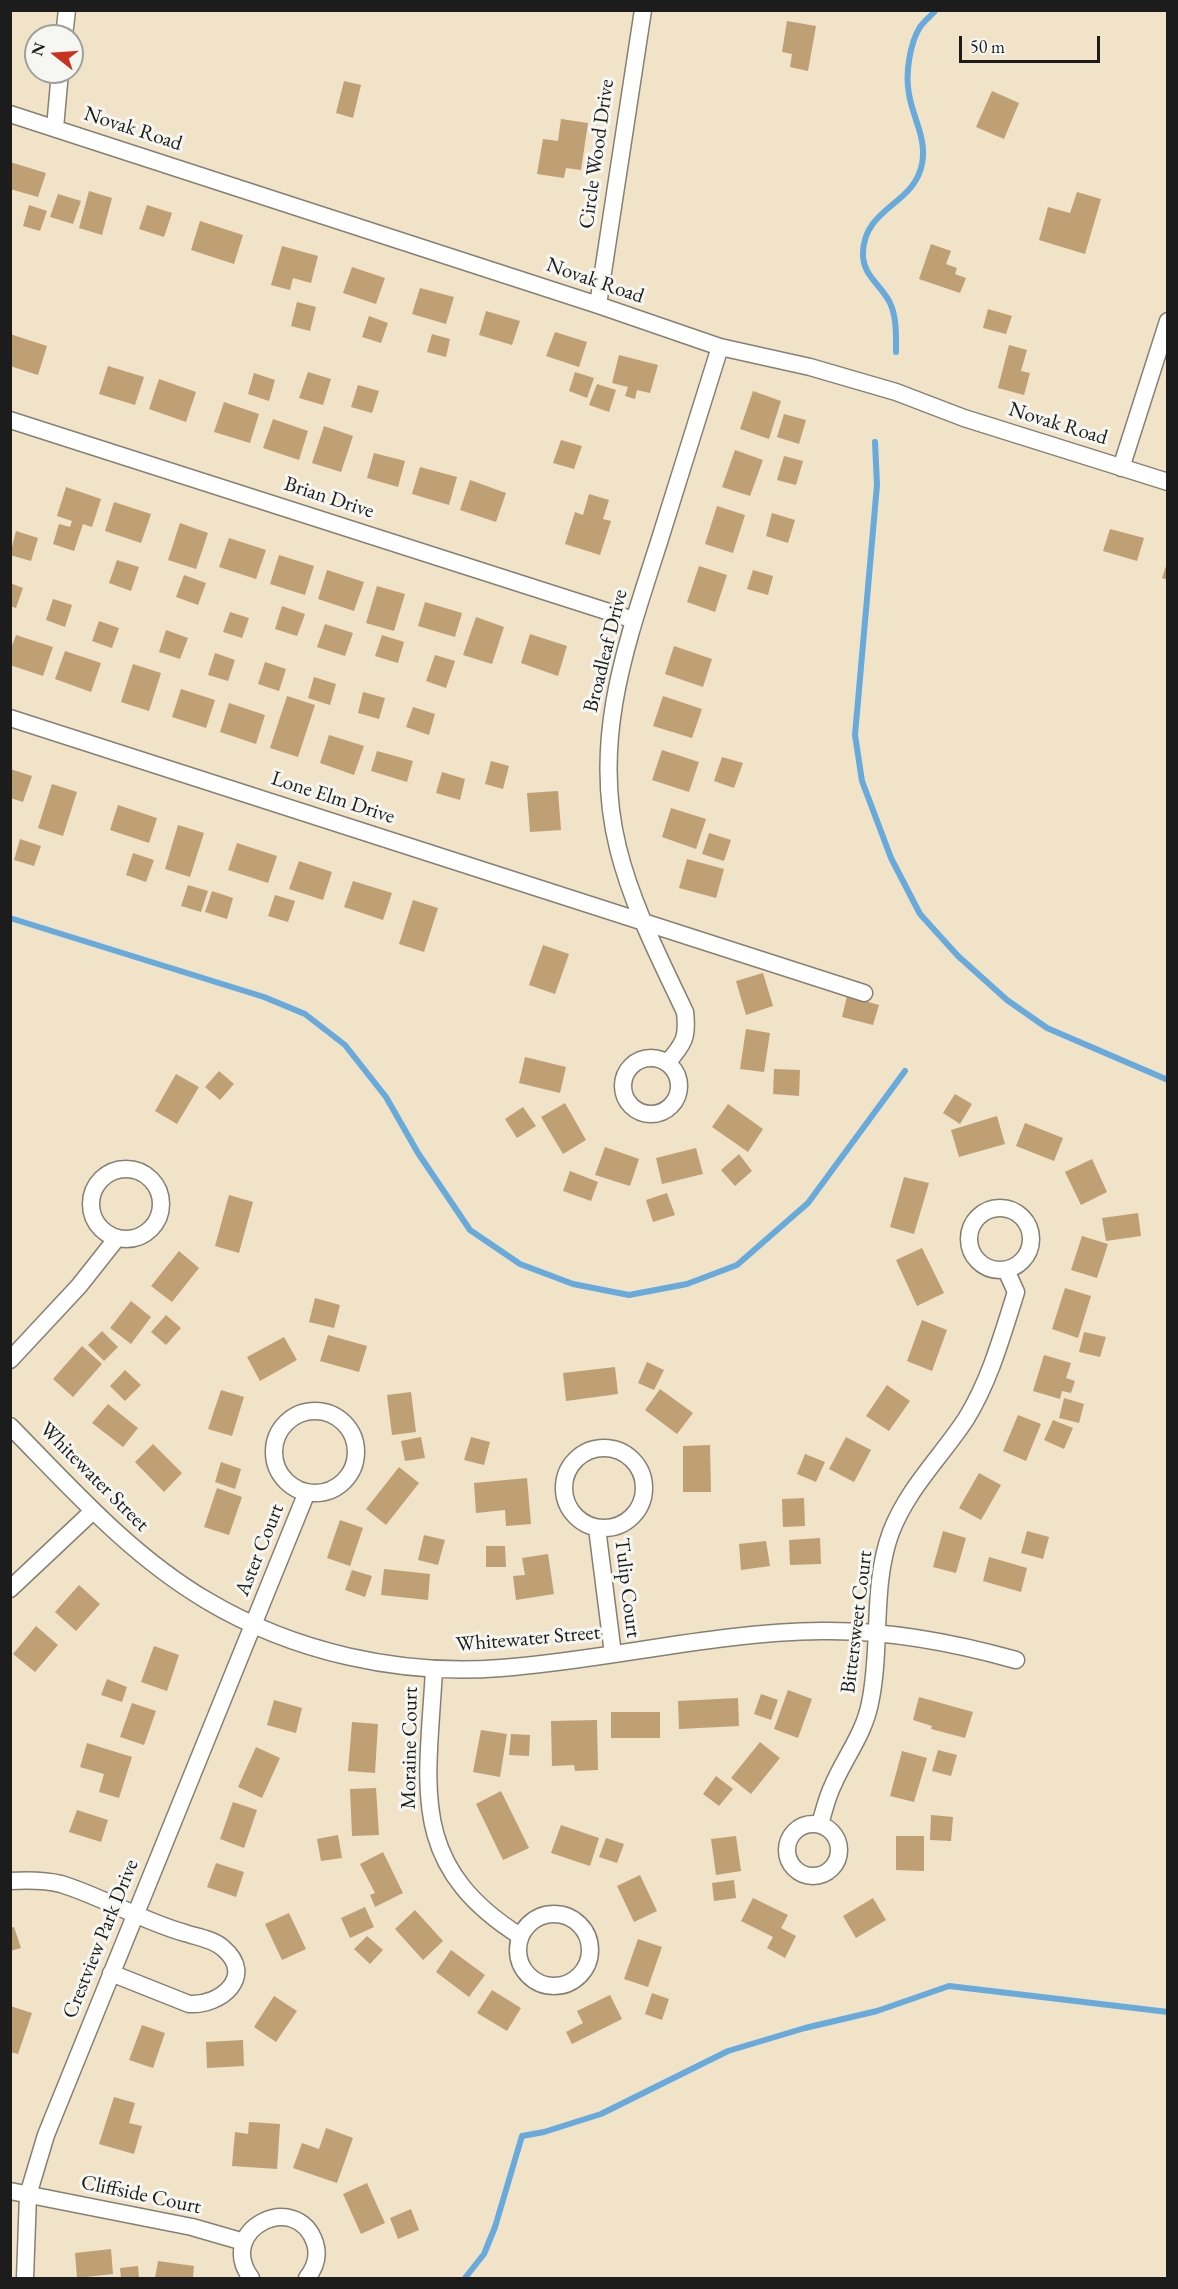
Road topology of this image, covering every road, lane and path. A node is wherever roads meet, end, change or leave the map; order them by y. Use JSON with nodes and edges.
{"nodes":[{"id":1,"x":643,"y":10,"type":"edge"},
{"id":2,"x":59,"y":84,"type":"edge"},
{"id":3,"x":10,"y":114,"type":"edge"},
{"id":4,"x":55,"y":128,"type":"junction"},
{"id":5,"x":598,"y":305,"type":"junction"},
{"id":6,"x":1167,"y":321,"type":"edge"},
{"id":7,"x":720,"y":347,"type":"junction"},
{"id":8,"x":10,"y":420,"type":"edge"},
{"id":9,"x":1122,"y":468,"type":"junction"},
{"id":10,"x":1167,"y":482,"type":"edge"},
{"id":11,"x":634,"y":620,"type":"junction"},
{"id":12,"x":10,"y":718,"type":"edge"},
{"id":13,"x":643,"y":921,"type":"junction"},
{"id":14,"x":864,"y":993,"type":"dead end"},
{"id":15,"x":667,"y":1063,"type":"dead end"},
{"id":16,"x":117,"y":1238,"type":"junction"},
{"id":17,"x":1006,"y":1270,"type":"dead end"},
{"id":18,"x":10,"y":1360,"type":"edge"},
{"id":19,"x":10,"y":1426,"type":"edge"},
{"id":20,"x":307,"y":1492,"type":"junction"},
{"id":21,"x":93,"y":1511,"type":"junction"},
{"id":22,"x":597,"y":1528,"type":"junction"},
{"id":23,"x":10,"y":1589,"type":"edge"},
{"id":24,"x":254,"y":1625,"type":"junction"},
{"id":25,"x":878,"y":1633,"type":"junction"},
{"id":26,"x":613,"y":1654,"type":"junction"},
{"id":27,"x":1016,"y":1660,"type":"dead end"},
{"id":28,"x":434,"y":1669,"type":"junction"},
{"id":29,"x":820,"y":1824,"type":"dead end"},
{"id":30,"x":10,"y":1881,"type":"edge"},
{"id":31,"x":134,"y":1916,"type":"junction"},
{"id":32,"x":520,"y":1936,"type":"junction"},
{"id":33,"x":111,"y":1973,"type":"junction"},
{"id":34,"x":10,"y":2191,"type":"edge"},
{"id":35,"x":28,"y":2195,"type":"junction"},
{"id":36,"x":244,"y":2242,"type":"junction"},
{"id":37,"x":25,"y":2278,"type":"edge"},
{"id":38,"x":251,"y":2278,"type":"edge"},
{"id":39,"x":307,"y":2278,"type":"edge"}],
"edges":[{"from":1,"to":5,"type":"street","name":"Circle Wood Drive"},
{"from":2,"to":4,"type":"street"},
{"from":3,"to":4,"type":"street","name":"Novak Road"},
{"from":4,"to":5,"type":"street","name":"Novak Road"},
{"from":5,"to":7,"type":"street","name":"Novak Road"},
{"from":6,"to":9,"type":"street"},
{"from":7,"to":9,"type":"street","name":"Novak Road"},
{"from":7,"to":11,"type":"street","name":"Broadleaf Drive"},
{"from":8,"to":11,"type":"street","name":"Brian Drive"},
{"from":9,"to":10,"type":"street","name":"Novak Road"},
{"from":11,"to":13,"type":"street","name":"Broadleaf Drive"},
{"from":12,"to":13,"type":"street","name":"Lone Elm Drive"},
{"from":13,"to":14,"type":"street","name":"Lone Elm Drive"},
{"from":13,"to":15,"type":"street","name":"Broadleaf Drive"},
{"from":16,"to":16,"type":"street"},
{"from":16,"to":18,"type":"street"},
{"from":17,"to":25,"type":"street","name":"Bittersweet Court"},
{"from":19,"to":21,"type":"street","name":"Whitewater Street"},
{"from":20,"to":20,"type":"street"},
{"from":20,"to":24,"type":"street","name":"Aster Court"},
{"from":21,"to":23,"type":"street"},
{"from":21,"to":24,"type":"street","name":"Whitewater Street"},
{"from":22,"to":22,"type":"street"},
{"from":22,"to":26,"type":"street","name":"Tulip Court"},
{"from":24,"to":28,"type":"street","name":"Whitewater Street"},
{"from":24,"to":31,"type":"street","name":"Crestview Park Drive"},
{"from":25,"to":26,"type":"street","name":"Whitewater Street"},
{"from":25,"to":27,"type":"street","name":"Whitewater Street"},
{"from":25,"to":29,"type":"street","name":"Bittersweet Court"},
{"from":26,"to":28,"type":"street","name":"Whitewater Street"},
{"from":28,"to":32,"type":"street","name":"Moraine Court"},
{"from":30,"to":31,"type":"street"},
{"from":31,"to":33,"type":"street","name":"Crestview Park Drive"},
{"from":31,"to":33,"type":"street"},
{"from":32,"to":32,"type":"street"},
{"from":33,"to":35,"type":"street","name":"Crestview Park Drive"},
{"from":34,"to":35,"type":"street","name":"Cliffside Court"},
{"from":35,"to":36,"type":"street","name":"Cliffside Court"},
{"from":35,"to":37,"type":"street","name":"Crestview Park Drive"},
{"from":36,"to":38,"type":"street"},
{"from":36,"to":39,"type":"street"}]}
